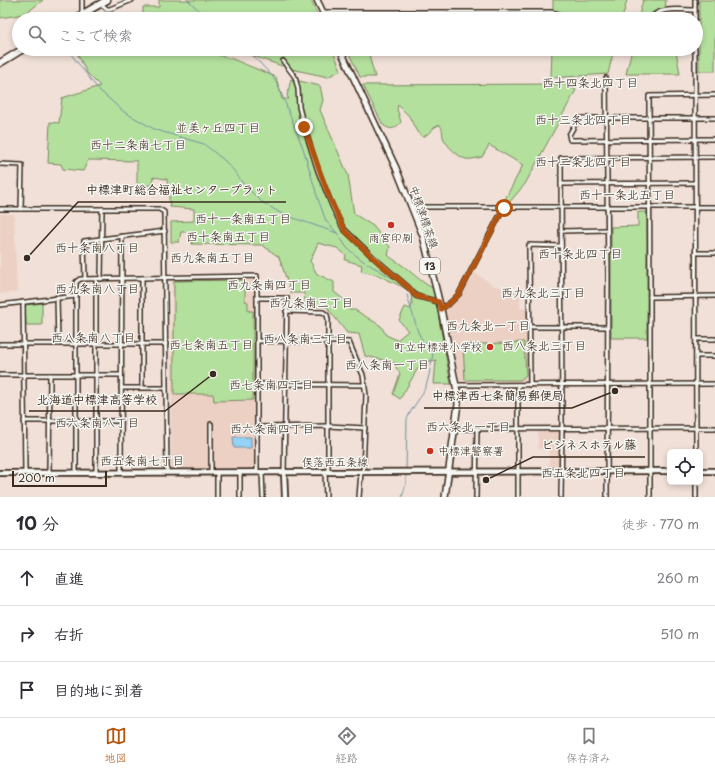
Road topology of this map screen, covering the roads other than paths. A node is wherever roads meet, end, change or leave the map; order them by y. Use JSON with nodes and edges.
{"nodes":[{"id":1,"x":82,"y":0,"type":"edge"},
{"id":2,"x":107,"y":0,"type":"edge"},
{"id":3,"x":132,"y":0,"type":"edge"},
{"id":4,"x":317,"y":0,"type":"edge"},
{"id":5,"x":695,"y":0,"type":"edge"},
{"id":6,"x":101,"y":4,"type":"junction"},
{"id":7,"x":695,"y":10,"type":"joint"},
{"id":8,"x":82,"y":12,"type":"edge"},
{"id":9,"x":86,"y":12,"type":"edge"},
{"id":10,"x":323,"y":12,"type":"joint"},
{"id":11,"x":550,"y":12,"type":"edge"},
{"id":12,"x":659,"y":12,"type":"edge"},
{"id":13,"x":12,"y":56,"type":"edge"},
{"id":14,"x":343,"y":56,"type":"edge"},
{"id":15,"x":695,"y":56,"type":"edge"},
{"id":16,"x":283,"y":61,"type":"dead end"},
{"id":17,"x":0,"y":63,"type":"edge"},
{"id":18,"x":606,"y":78,"type":"dead end"},
{"id":19,"x":695,"y":95,"type":"junction"},
{"id":20,"x":715,"y":95,"type":"edge"},
{"id":21,"x":606,"y":118,"type":"junction"},
{"id":22,"x":649,"y":118,"type":"junction"},
{"id":23,"x":695,"y":118,"type":"junction"},
{"id":24,"x":715,"y":118,"type":"edge"},
{"id":25,"x":606,"y":139,"type":"junction"},
{"id":26,"x":715,"y":139,"type":"edge"},
{"id":27,"x":649,"y":140,"type":"junction"},
{"id":28,"x":695,"y":140,"type":"junction"},
{"id":29,"x":606,"y":157,"type":"junction"},
{"id":30,"x":695,"y":157,"type":"junction"},
{"id":31,"x":715,"y":157,"type":"edge"},
{"id":32,"x":649,"y":158,"type":"junction"},
{"id":33,"x":0,"y":164,"type":"edge"},
{"id":34,"x":695,"y":183,"type":"junction"},
{"id":35,"x":561,"y":184,"type":"junction"},
{"id":36,"x":606,"y":184,"type":"junction"},
{"id":37,"x":650,"y":184,"type":"junction"},
{"id":38,"x":411,"y":207,"type":"junction"},
{"id":39,"x":562,"y":207,"type":"junction"},
{"id":40,"x":606,"y":207,"type":"junction"},
{"id":41,"x":650,"y":207,"type":"junction"},
{"id":42,"x":695,"y":207,"type":"junction"},
{"id":43,"x":715,"y":207,"type":"edge"},
{"id":44,"x":504,"y":208,"type":"junction"},
{"id":45,"x":0,"y":209,"type":"edge"},
{"id":46,"x":21,"y":209,"type":"junction"},
{"id":47,"x":102,"y":209,"type":"junction"},
{"id":48,"x":562,"y":230,"type":"junction"},
{"id":49,"x":607,"y":230,"type":"junction"},
{"id":50,"x":165,"y":231,"type":"junction"},
{"id":51,"x":122,"y":236,"type":"junction"},
{"id":52,"x":101,"y":239,"type":"junction"},
{"id":53,"x":561,"y":246,"type":"junction"},
{"id":54,"x":695,"y":252,"type":"junction"},
{"id":55,"x":715,"y":253,"type":"edge"},
{"id":56,"x":121,"y":278,"type":"junction"},
{"id":57,"x":142,"y":278,"type":"junction"},
{"id":58,"x":166,"y":278,"type":"junction"},
{"id":59,"x":85,"y":279,"type":"junction"},
{"id":60,"x":96,"y":279,"type":"junction"},
{"id":61,"x":101,"y":279,"type":"junction"},
{"id":62,"x":76,"y":296,"type":"junction"},
{"id":63,"x":650,"y":296,"type":"junction"},
{"id":64,"x":696,"y":296,"type":"junction"},
{"id":65,"x":715,"y":296,"type":"edge"},
{"id":66,"x":57,"y":297,"type":"junction"},
{"id":67,"x":258,"y":298,"type":"junction"},
{"id":68,"x":23,"y":302,"type":"junction"},
{"id":69,"x":439,"y":302,"type":"junction"},
{"id":70,"x":0,"y":306,"type":"edge"},
{"id":71,"x":441,"y":309,"type":"junction"},
{"id":72,"x":286,"y":311,"type":"junction"},
{"id":73,"x":561,"y":327,"type":"junction"},
{"id":74,"x":529,"y":328,"type":"junction"},
{"id":75,"x":607,"y":328,"type":"junction"},
{"id":76,"x":696,"y":339,"type":"junction"},
{"id":77,"x":715,"y":339,"type":"edge"},
{"id":78,"x":258,"y":341,"type":"junction"},
{"id":79,"x":286,"y":341,"type":"junction"},
{"id":80,"x":329,"y":341,"type":"junction"},
{"id":81,"x":0,"y":344,"type":"edge"},
{"id":82,"x":24,"y":344,"type":"junction"},
{"id":83,"x":58,"y":344,"type":"junction"},
{"id":84,"x":77,"y":344,"type":"junction"},
{"id":85,"x":96,"y":344,"type":"junction"},
{"id":86,"x":121,"y":344,"type":"junction"},
{"id":87,"x":142,"y":344,"type":"junction"},
{"id":88,"x":166,"y":344,"type":"junction"},
{"id":89,"x":696,"y":356,"type":"junction"},
{"id":90,"x":715,"y":356,"type":"edge"},
{"id":91,"x":0,"y":375,"type":"edge"},
{"id":92,"x":23,"y":375,"type":"junction"},
{"id":93,"x":50,"y":375,"type":"junction"},
{"id":94,"x":76,"y":375,"type":"junction"},
{"id":95,"x":96,"y":375,"type":"junction"},
{"id":96,"x":121,"y":375,"type":"junction"},
{"id":97,"x":258,"y":384,"type":"junction"},
{"id":98,"x":286,"y":384,"type":"junction"},
{"id":99,"x":328,"y":384,"type":"junction"},
{"id":100,"x":650,"y":384,"type":"junction"},
{"id":101,"x":696,"y":384,"type":"junction"},
{"id":102,"x":715,"y":384,"type":"edge"},
{"id":103,"x":365,"y":385,"type":"junction"},
{"id":104,"x":455,"y":385,"type":"junction"},
{"id":105,"x":518,"y":385,"type":"junction"},
{"id":106,"x":530,"y":385,"type":"junction"},
{"id":107,"x":562,"y":385,"type":"junction"},
{"id":108,"x":606,"y":385,"type":"junction"},
{"id":109,"x":142,"y":387,"type":"junction"},
{"id":110,"x":121,"y":388,"type":"junction"},
{"id":111,"x":166,"y":388,"type":"junction"},
{"id":112,"x":24,"y":420,"type":"junction"},
{"id":113,"x":49,"y":421,"type":"junction"},
{"id":114,"x":76,"y":421,"type":"junction"},
{"id":115,"x":96,"y":421,"type":"junction"},
{"id":116,"x":121,"y":421,"type":"junction"},
{"id":117,"x":211,"y":424,"type":"dead end"},
{"id":118,"x":328,"y":426,"type":"junction"},
{"id":119,"x":258,"y":427,"type":"junction"},
{"id":120,"x":286,"y":427,"type":"junction"},
{"id":121,"x":365,"y":428,"type":"junction"},
{"id":122,"x":518,"y":428,"type":"junction"},
{"id":123,"x":562,"y":428,"type":"junction"},
{"id":124,"x":607,"y":428,"type":"junction"},
{"id":125,"x":650,"y":428,"type":"junction"},
{"id":126,"x":696,"y":428,"type":"junction"},
{"id":127,"x":715,"y":428,"type":"edge"},
{"id":128,"x":455,"y":429,"type":"junction"},
{"id":129,"x":477,"y":429,"type":"junction"},
{"id":130,"x":696,"y":449,"type":"edge"},
{"id":131,"x":211,"y":470,"type":"dead end"},
{"id":132,"x":284,"y":471,"type":"junction"},
{"id":133,"x":450,"y":471,"type":"junction"},
{"id":134,"x":518,"y":471,"type":"junction"},
{"id":135,"x":561,"y":471,"type":"junction"},
{"id":136,"x":607,"y":471,"type":"junction"},
{"id":137,"x":650,"y":471,"type":"junction"},
{"id":138,"x":667,"y":471,"type":"edge"},
{"id":139,"x":703,"y":471,"type":"edge"},
{"id":140,"x":715,"y":471,"type":"edge"},
{"id":141,"x":121,"y":472,"type":"junction"},
{"id":142,"x":167,"y":472,"type":"junction"},
{"id":143,"x":217,"y":472,"type":"junction"},
{"id":144,"x":240,"y":472,"type":"junction"},
{"id":145,"x":260,"y":472,"type":"junction"},
{"id":146,"x":327,"y":472,"type":"junction"},
{"id":147,"x":362,"y":472,"type":"junction"},
{"id":148,"x":476,"y":472,"type":"junction"},
{"id":149,"x":0,"y":473,"type":"edge"},
{"id":150,"x":25,"y":473,"type":"junction"},
{"id":151,"x":50,"y":473,"type":"junction"},
{"id":152,"x":76,"y":473,"type":"junction"},
{"id":153,"x":96,"y":473,"type":"junction"},
{"id":154,"x":696,"y":485,"type":"edge"},
{"id":155,"x":218,"y":497,"type":"edge"},
{"id":156,"x":240,"y":497,"type":"edge"},
{"id":157,"x":263,"y":497,"type":"edge"},
{"id":158,"x":285,"y":497,"type":"edge"},
{"id":159,"x":326,"y":497,"type":"edge"},
{"id":160,"x":359,"y":497,"type":"edge"},
{"id":161,"x":445,"y":497,"type":"edge"},
{"id":162,"x":476,"y":497,"type":"edge"},
{"id":163,"x":518,"y":497,"type":"edge"},
{"id":164,"x":561,"y":497,"type":"edge"},
{"id":165,"x":607,"y":497,"type":"edge"},
{"id":166,"x":650,"y":497,"type":"edge"},
{"id":167,"x":696,"y":497,"type":"edge"}],
"edges":[{"from":1,"to":8,"type":"street"},
{"from":2,"to":6,"type":"highway"},
{"from":3,"to":6,"type":"street"},
{"from":4,"to":10,"type":"main road"},
{"from":5,"to":7,"type":"street"},
{"from":6,"to":9,"type":"highway"},
{"from":7,"to":12,"type":"street"},
{"from":10,"to":11,"type":"street"},
{"from":13,"to":17,"type":"highway"},
{"from":14,"to":38,"type":"main road","name":"中標津標茶線","number":"13"},
{"from":15,"to":19,"type":"street"},
{"from":16,"to":69,"type":"street"},
{"from":18,"to":21,"type":"street"},
{"from":19,"to":20,"type":"street"},
{"from":19,"to":22,"type":"street"},
{"from":19,"to":23,"type":"street"},
{"from":21,"to":22,"type":"street"},
{"from":21,"to":25,"type":"street"},
{"from":21,"to":25,"type":"street"},
{"from":22,"to":23,"type":"street"},
{"from":22,"to":27,"type":"street"},
{"from":23,"to":24,"type":"street"},
{"from":23,"to":28,"type":"street"},
{"from":25,"to":27,"type":"street"},
{"from":25,"to":29,"type":"street"},
{"from":26,"to":28,"type":"street"},
{"from":27,"to":28,"type":"street"},
{"from":27,"to":32,"type":"street"},
{"from":28,"to":30,"type":"street"},
{"from":29,"to":32,"type":"street"},
{"from":29,"to":35,"type":"street"},
{"from":29,"to":36,"type":"street"},
{"from":30,"to":31,"type":"street"},
{"from":30,"to":32,"type":"street"},
{"from":30,"to":34,"type":"street"},
{"from":32,"to":37,"type":"street"},
{"from":33,"to":46,"type":"street"},
{"from":34,"to":37,"type":"street"},
{"from":34,"to":42,"type":"street"},
{"from":35,"to":36,"type":"street"},
{"from":35,"to":39,"type":"street"},
{"from":36,"to":37,"type":"street"},
{"from":36,"to":40,"type":"street"},
{"from":37,"to":41,"type":"street"},
{"from":38,"to":44,"type":"street"},
{"from":38,"to":69,"type":"main road","name":"中標津標茶線","number":"13"},
{"from":39,"to":40,"type":"street"},
{"from":39,"to":44,"type":"street"},
{"from":39,"to":48,"type":"street"},
{"from":40,"to":41,"type":"street"},
{"from":40,"to":49,"type":"street"},
{"from":41,"to":42,"type":"street"},
{"from":41,"to":63,"type":"street"},
{"from":42,"to":43,"type":"street"},
{"from":42,"to":54,"type":"street"},
{"from":44,"to":71,"type":"street"},
{"from":45,"to":46,"type":"street"},
{"from":46,"to":47,"type":"street"},
{"from":47,"to":50,"type":"street"},
{"from":47,"to":52,"type":"street"},
{"from":48,"to":49,"type":"street"},
{"from":48,"to":53,"type":"street"},
{"from":49,"to":75,"type":"street"},
{"from":50,"to":51,"type":"street"},
{"from":50,"to":58,"type":"street"},
{"from":51,"to":52,"type":"street"},
{"from":51,"to":56,"type":"street"},
{"from":52,"to":59,"type":"street"},
{"from":52,"to":61,"type":"street"},
{"from":53,"to":73,"type":"street"},
{"from":53,"to":74,"type":"street"},
{"from":54,"to":55,"type":"street"},
{"from":54,"to":64,"type":"street"},
{"from":56,"to":57,"type":"street"},
{"from":56,"to":61,"type":"street"},
{"from":56,"to":86,"type":"street"},
{"from":57,"to":58,"type":"street"},
{"from":57,"to":87,"type":"street"},
{"from":58,"to":67,"type":"street"},
{"from":58,"to":88,"type":"street"},
{"from":59,"to":60,"type":"street"},
{"from":59,"to":62,"type":"street"},
{"from":60,"to":61,"type":"street"},
{"from":60,"to":85,"type":"street"},
{"from":62,"to":66,"type":"street"},
{"from":62,"to":84,"type":"street"},
{"from":63,"to":64,"type":"street"},
{"from":63,"to":100,"type":"street"},
{"from":64,"to":65,"type":"street"},
{"from":64,"to":76,"type":"street"},
{"from":66,"to":68,"type":"street"},
{"from":66,"to":83,"type":"street"},
{"from":67,"to":72,"type":"street"},
{"from":67,"to":78,"type":"street"},
{"from":68,"to":70,"type":"street"},
{"from":68,"to":82,"type":"street"},
{"from":69,"to":71,"type":"main road","name":"中標津標茶線","number":"13"},
{"from":71,"to":104,"type":"main road","name":"中標津標茶線","number":"13"},
{"from":72,"to":79,"type":"street"},
{"from":72,"to":80,"type":"street"},
{"from":73,"to":74,"type":"street"},
{"from":73,"to":75,"type":"street"},
{"from":73,"to":107,"type":"street"},
{"from":74,"to":106,"type":"street"},
{"from":75,"to":108,"type":"street"},
{"from":76,"to":77,"type":"street"},
{"from":76,"to":89,"type":"street"},
{"from":78,"to":79,"type":"street"},
{"from":78,"to":97,"type":"street"},
{"from":79,"to":80,"type":"street"},
{"from":79,"to":98,"type":"street"},
{"from":80,"to":99,"type":"street"},
{"from":80,"to":103,"type":"street"},
{"from":81,"to":82,"type":"street"},
{"from":82,"to":83,"type":"street"},
{"from":82,"to":92,"type":"street"},
{"from":83,"to":84,"type":"street"},
{"from":84,"to":85,"type":"street"},
{"from":84,"to":94,"type":"street"},
{"from":85,"to":86,"type":"street"},
{"from":85,"to":95,"type":"street"},
{"from":86,"to":87,"type":"street"},
{"from":86,"to":96,"type":"street"},
{"from":87,"to":88,"type":"street"},
{"from":87,"to":109,"type":"street"},
{"from":88,"to":111,"type":"street"},
{"from":89,"to":90,"type":"street"},
{"from":89,"to":101,"type":"street"},
{"from":91,"to":92,"type":"street"},
{"from":92,"to":93,"type":"street"},
{"from":92,"to":112,"type":"street"},
{"from":93,"to":94,"type":"street"},
{"from":93,"to":113,"type":"street"},
{"from":94,"to":95,"type":"street"},
{"from":94,"to":114,"type":"street"},
{"from":95,"to":96,"type":"street"},
{"from":95,"to":115,"type":"street"},
{"from":96,"to":110,"type":"street"},
{"from":97,"to":98,"type":"street"},
{"from":97,"to":119,"type":"street"},
{"from":98,"to":99,"type":"street"},
{"from":98,"to":120,"type":"street"},
{"from":99,"to":103,"type":"street"},
{"from":99,"to":118,"type":"street"},
{"from":100,"to":101,"type":"street"},
{"from":100,"to":108,"type":"street"},
{"from":100,"to":125,"type":"street"},
{"from":101,"to":102,"type":"street"},
{"from":101,"to":126,"type":"street"},
{"from":103,"to":121,"type":"street"},
{"from":104,"to":105,"type":"street"},
{"from":104,"to":128,"type":"main road","name":"中標津標茶線","number":"13"},
{"from":105,"to":106,"type":"street"},
{"from":105,"to":122,"type":"street"},
{"from":106,"to":107,"type":"street"},
{"from":107,"to":108,"type":"street"},
{"from":107,"to":123,"type":"street"},
{"from":108,"to":124,"type":"street"},
{"from":109,"to":110,"type":"street"},
{"from":109,"to":111,"type":"street"},
{"from":110,"to":116,"type":"street"},
{"from":111,"to":142,"type":"street"},
{"from":112,"to":113,"type":"street"},
{"from":112,"to":150,"type":"street"},
{"from":113,"to":114,"type":"street"},
{"from":113,"to":151,"type":"street"},
{"from":114,"to":115,"type":"street"},
{"from":114,"to":152,"type":"street"},
{"from":115,"to":116,"type":"street"},
{"from":115,"to":153,"type":"street"},
{"from":116,"to":141,"type":"street"},
{"from":117,"to":131,"type":"street"},
{"from":118,"to":120,"type":"street"},
{"from":118,"to":121,"type":"street"},
{"from":118,"to":146,"type":"street"},
{"from":119,"to":120,"type":"street"},
{"from":119,"to":145,"type":"street"},
{"from":120,"to":132,"type":"street"},
{"from":121,"to":147,"type":"street"},
{"from":122,"to":123,"type":"street"},
{"from":122,"to":129,"type":"street"},
{"from":122,"to":134,"type":"street"},
{"from":123,"to":124,"type":"street"},
{"from":123,"to":135,"type":"street"},
{"from":124,"to":125,"type":"street"},
{"from":124,"to":136,"type":"street"},
{"from":125,"to":126,"type":"street"},
{"from":125,"to":137,"type":"street"},
{"from":126,"to":127,"type":"street"},
{"from":126,"to":130,"type":"street"},
{"from":128,"to":129,"type":"street"},
{"from":128,"to":133,"type":"main road","name":"中標津標茶線","number":"13"},
{"from":129,"to":148,"type":"street"},
{"from":132,"to":145,"type":"main road","name":"俣落西五条線"},
{"from":132,"to":146,"type":"main road","name":"俣落西五条線"},
{"from":132,"to":158,"type":"main road"},
{"from":133,"to":147,"type":"main road","name":"俣落西五条線"},
{"from":133,"to":148,"type":"main road","name":"俣落西五条線"},
{"from":133,"to":161,"type":"main road","name":"中標津標茶線","number":"13"},
{"from":134,"to":135,"type":"main road","name":"俣落西五条線"},
{"from":134,"to":148,"type":"main road","name":"俣落西五条線"},
{"from":134,"to":163,"type":"street"},
{"from":135,"to":136,"type":"main road","name":"俣落西五条線"},
{"from":135,"to":164,"type":"street"},
{"from":136,"to":137,"type":"main road","name":"俣落西五条線"},
{"from":136,"to":165,"type":"street"},
{"from":137,"to":138,"type":"main road","name":"俣落西五条線"},
{"from":137,"to":166,"type":"street"},
{"from":139,"to":140,"type":"main road"},
{"from":141,"to":142,"type":"main road","name":"俣落西五条線"},
{"from":141,"to":153,"type":"main road","name":"俣落西五条線"},
{"from":142,"to":143,"type":"main road","name":"俣落西五条線"},
{"from":143,"to":144,"type":"main road","name":"俣落西五条線"},
{"from":143,"to":155,"type":"street"},
{"from":144,"to":145,"type":"main road","name":"俣落西五条線"},
{"from":144,"to":156,"type":"street"},
{"from":145,"to":157,"type":"street"},
{"from":146,"to":147,"type":"main road","name":"俣落西五条線"},
{"from":146,"to":159,"type":"street"},
{"from":147,"to":160,"type":"street"},
{"from":148,"to":162,"type":"street"},
{"from":149,"to":150,"type":"main road","name":"俣落西五条線"},
{"from":150,"to":151,"type":"main road","name":"俣落西五条線"},
{"from":151,"to":152,"type":"main road","name":"俣落西五条線"},
{"from":152,"to":153,"type":"main road","name":"俣落西五条線"},
{"from":154,"to":167,"type":"street"}]}
